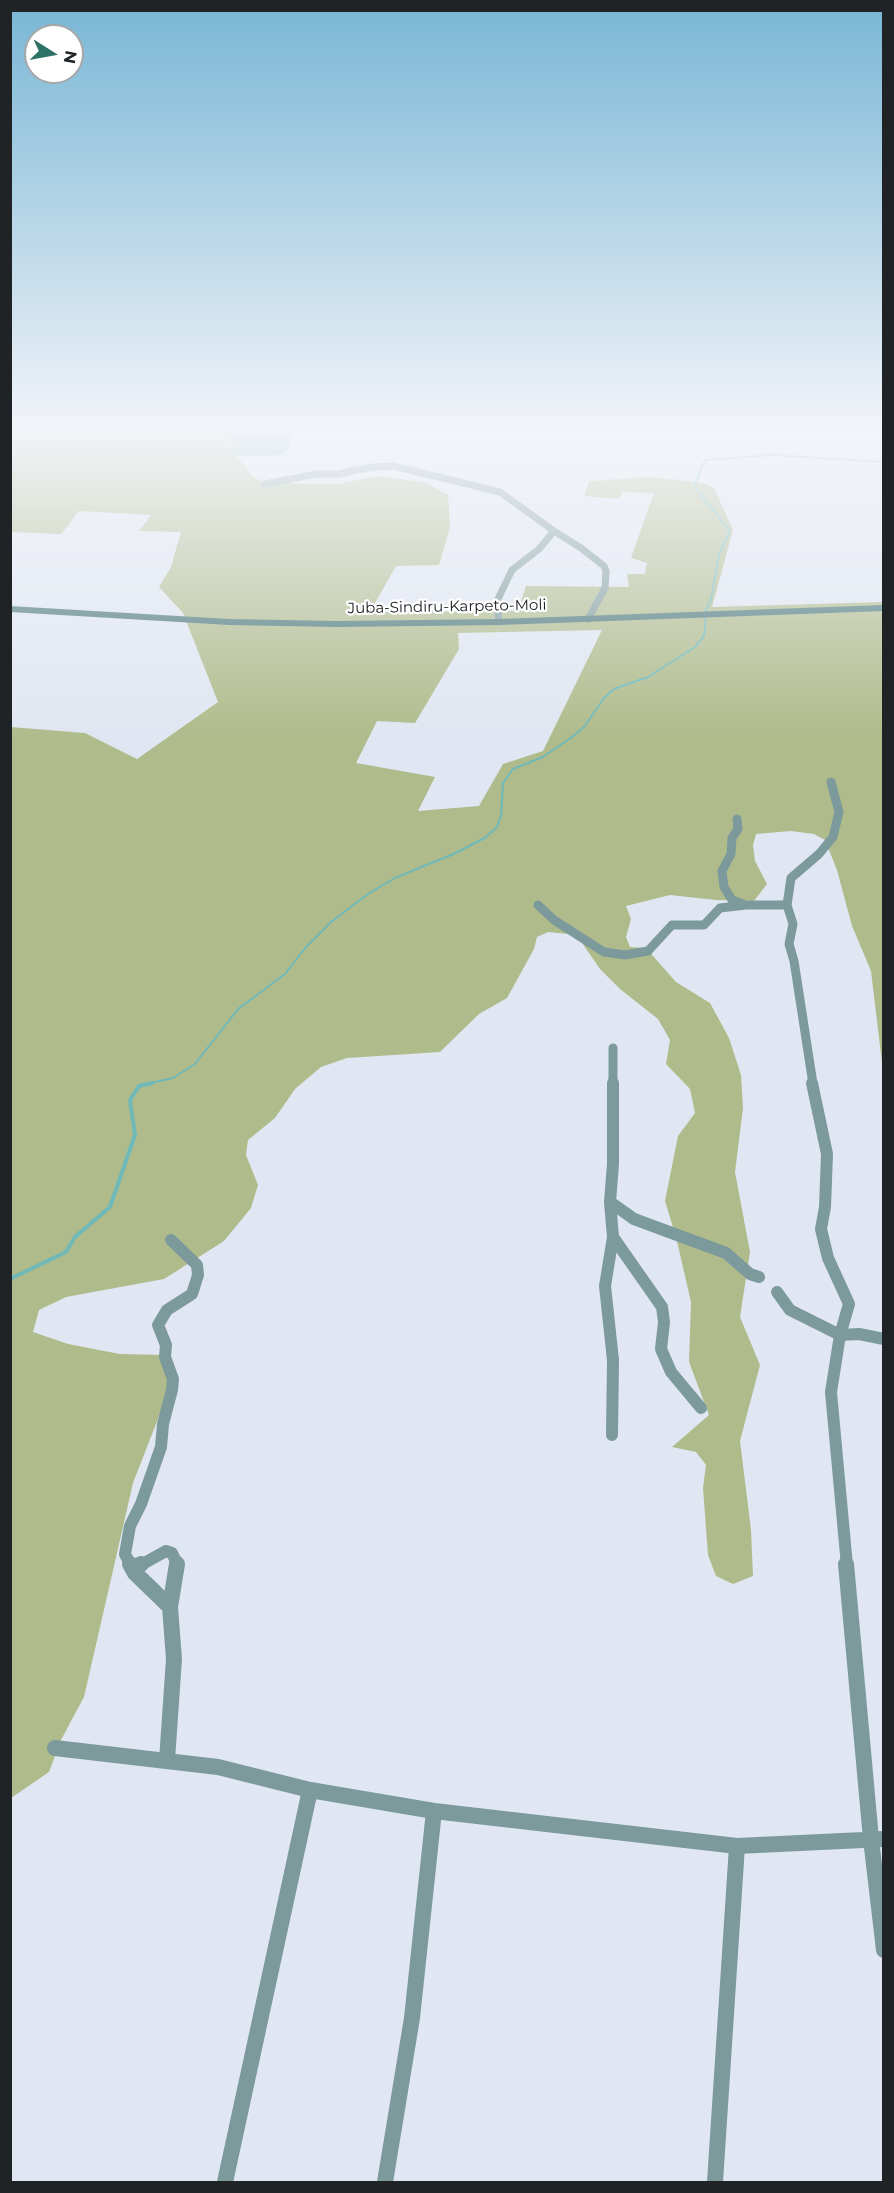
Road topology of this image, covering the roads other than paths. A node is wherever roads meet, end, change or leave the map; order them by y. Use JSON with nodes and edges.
{"nodes":[{"id":1,"x":551,"y":534,"type":"edge"},
{"id":2,"x":559,"y":534,"type":"edge"},
{"id":3,"x":884,"y":608,"type":"edge"},
{"id":4,"x":10,"y":609,"type":"edge"},
{"id":5,"x":588,"y":619,"type":"junction"},
{"id":6,"x":499,"y":622,"type":"junction"},
{"id":7,"x":831,"y":782,"type":"dead end"},
{"id":8,"x":737,"y":819,"type":"dead end"},
{"id":9,"x":538,"y":905,"type":"dead end"},
{"id":10,"x":747,"y":905,"type":"junction"},
{"id":11,"x":787,"y":906,"type":"junction"},
{"id":12,"x":613,"y":1048,"type":"dead end"},
{"id":13,"x":610,"y":1202,"type":"junction"},
{"id":14,"x":613,"y":1237,"type":"junction"},
{"id":15,"x":171,"y":1240,"type":"dead end"},
{"id":16,"x":759,"y":1277,"type":"dead end"},
{"id":17,"x":777,"y":1292,"type":"dead end"},
{"id":18,"x":840,"y":1335,"type":"junction"},
{"id":19,"x":884,"y":1339,"type":"edge"},
{"id":20,"x":701,"y":1408,"type":"dead end"},
{"id":21,"x":612,"y":1435,"type":"dead end"},
{"id":22,"x":133,"y":1569,"type":"junction"},
{"id":23,"x":170,"y":1607,"type":"junction"},
{"id":24,"x":56,"y":1748,"type":"dead end"},
{"id":25,"x":167,"y":1760,"type":"junction"},
{"id":26,"x":310,"y":1790,"type":"junction"},
{"id":27,"x":434,"y":1811,"type":"junction"},
{"id":28,"x":877,"y":1839,"type":"edge"},
{"id":29,"x":737,"y":1846,"type":"junction"},
{"id":30,"x":884,"y":1950,"type":"edge"},
{"id":31,"x":225,"y":2182,"type":"edge"},
{"id":32,"x":385,"y":2182,"type":"edge"},
{"id":33,"x":715,"y":2182,"type":"edge"}],
"edges":[{"from":1,"to":6,"type":"street"},
{"from":2,"to":5,"type":"street"},
{"from":3,"to":5,"type":"main road","name":"Juba-Sindiru-Karpeto-Moli"},
{"from":4,"to":6,"type":"main road","name":"Juba-Sindiru-Karpeto-Moli"},
{"from":5,"to":6,"type":"main road","name":"Juba-Sindiru-Karpeto-Moli"},
{"from":7,"to":11,"type":"street"},
{"from":8,"to":10,"type":"street"},
{"from":9,"to":10,"type":"street"},
{"from":10,"to":11,"type":"street"},
{"from":11,"to":18,"type":"street"},
{"from":12,"to":13,"type":"street"},
{"from":13,"to":14,"type":"street"},
{"from":13,"to":16,"type":"street"},
{"from":14,"to":20,"type":"street"},
{"from":14,"to":21,"type":"street"},
{"from":15,"to":22,"type":"street"},
{"from":17,"to":18,"type":"street"},
{"from":18,"to":19,"type":"street"},
{"from":18,"to":28,"type":"street"},
{"from":22,"to":23,"type":"street"},
{"from":22,"to":23,"type":"street"},
{"from":23,"to":25,"type":"street"},
{"from":24,"to":25,"type":"street"},
{"from":25,"to":26,"type":"street"},
{"from":26,"to":27,"type":"street"},
{"from":26,"to":31,"type":"street"},
{"from":27,"to":29,"type":"street"},
{"from":27,"to":32,"type":"street"},
{"from":28,"to":29,"type":"street"},
{"from":28,"to":30,"type":"street"},
{"from":29,"to":33,"type":"street"}]}
